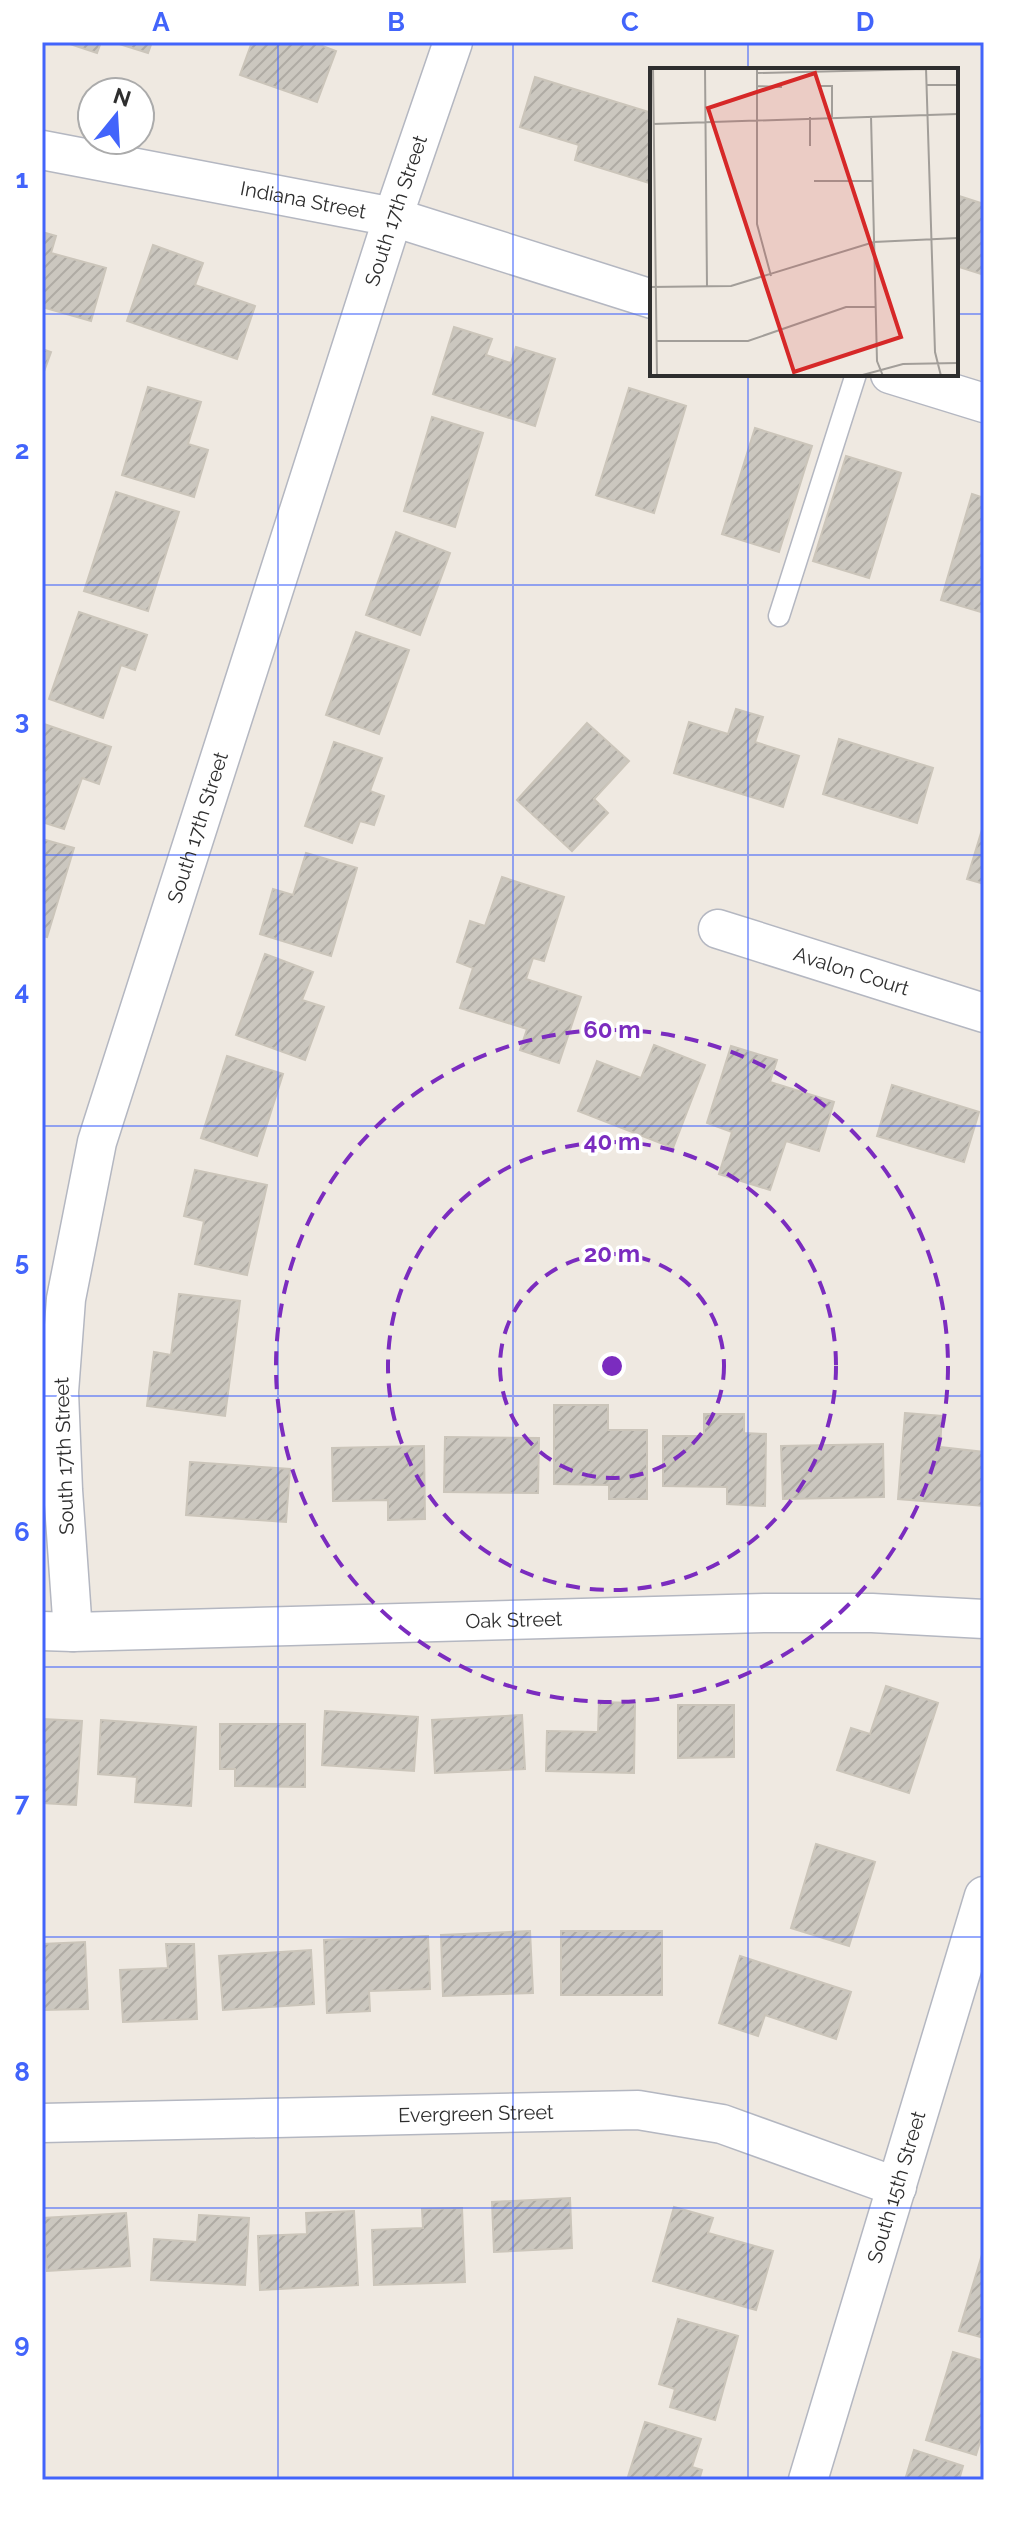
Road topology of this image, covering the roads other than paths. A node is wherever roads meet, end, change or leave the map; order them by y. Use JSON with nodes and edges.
{"nodes":[{"id":1,"x":453,"y":42,"type":"edge"},
{"id":2,"x":42,"y":150,"type":"edge"},
{"id":3,"x":393,"y":217,"type":"junction"},
{"id":4,"x":650,"y":298,"type":"edge"},
{"id":5,"x":855,"y":376,"type":"edge"},
{"id":6,"x":896,"y":376,"type":"edge"},
{"id":7,"x":984,"y":403,"type":"edge"},
{"id":8,"x":779,"y":616,"type":"dead end"},
{"id":9,"x":718,"y":929,"type":"dead end"},
{"id":10,"x":984,"y":1013,"type":"edge"},
{"id":11,"x":984,"y":1619,"type":"edge"},
{"id":12,"x":58,"y":1632,"type":"edge"},
{"id":13,"x":984,"y":1896,"type":"edge"},
{"id":14,"x":42,"y":2123,"type":"edge"},
{"id":15,"x":897,"y":2187,"type":"junction"},
{"id":16,"x":808,"y":2480,"type":"edge"}],
"edges":[{"from":1,"to":3,"type":"street","name":"South 17th Street"},
{"from":2,"to":3,"type":"street","name":"Indiana Street"},
{"from":3,"to":4,"type":"street","name":"Indiana Street"},
{"from":3,"to":12,"type":"street","name":"South 17th Street"},
{"from":5,"to":8,"type":"lane"},
{"from":6,"to":7,"type":"street"},
{"from":9,"to":10,"type":"street","name":"Avalon Court"},
{"from":11,"to":12,"type":"street","name":"Oak Street"},
{"from":13,"to":15,"type":"street","name":"South 15th Street"},
{"from":14,"to":15,"type":"street","name":"Evergreen Street"},
{"from":15,"to":16,"type":"street","name":"South 15th Street"}]}
